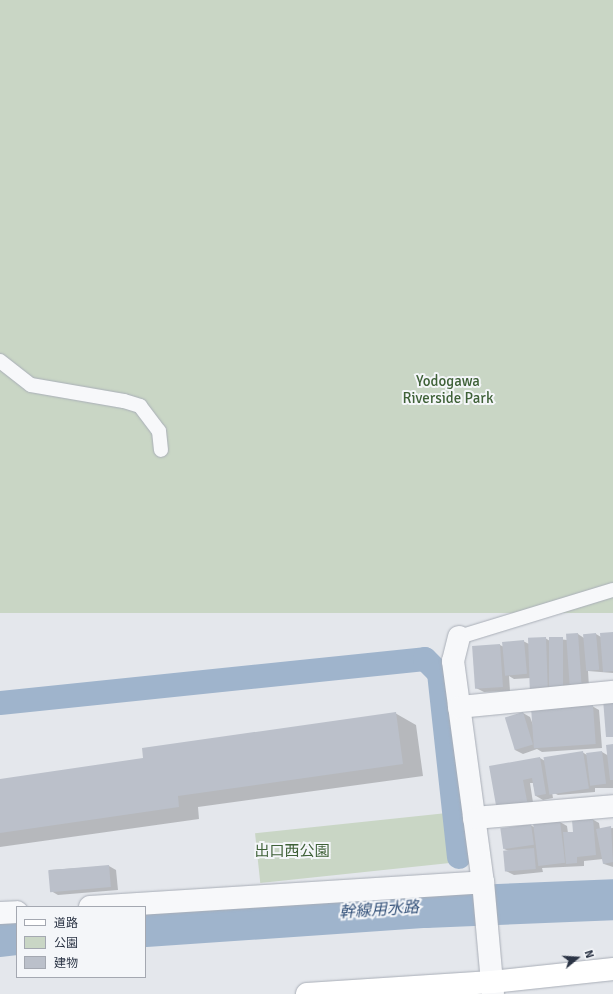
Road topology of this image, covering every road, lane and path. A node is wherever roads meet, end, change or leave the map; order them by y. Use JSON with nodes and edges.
{"nodes":[{"id":1,"x":0,"y":361,"type":"edge"},
{"id":2,"x":161,"y":450,"type":"dead end"},
{"id":3,"x":613,"y":590,"type":"edge"},
{"id":4,"x":459,"y":637,"type":"joint"},
{"id":5,"x":613,"y":692,"type":"edge"},
{"id":6,"x":459,"y":707,"type":"junction"},
{"id":7,"x":613,"y":806,"type":"edge"},
{"id":8,"x":474,"y":818,"type":"junction"},
{"id":9,"x":483,"y":882,"type":"junction"},
{"id":10,"x":106,"y":906,"type":"edge"},
{"id":11,"x":16,"y":912,"type":"edge"},
{"id":12,"x":0,"y":913,"type":"edge"},
{"id":13,"x":613,"y":969,"type":"edge"},
{"id":14,"x":492,"y":988,"type":"edge"},
{"id":15,"x":307,"y":994,"type":"edge"}],
"edges":[{"from":1,"to":2,"type":"lane"},
{"from":3,"to":4,"type":"lane"},
{"from":4,"to":6,"type":"street"},
{"from":5,"to":6,"type":"street"},
{"from":6,"to":8,"type":"street"},
{"from":7,"to":8,"type":"street"},
{"from":8,"to":9,"type":"street"},
{"from":9,"to":10,"type":"street"},
{"from":9,"to":14,"type":"street"},
{"from":11,"to":12,"type":"street"},
{"from":13,"to":14,"type":"main road"},
{"from":14,"to":15,"type":"main road"}]}
